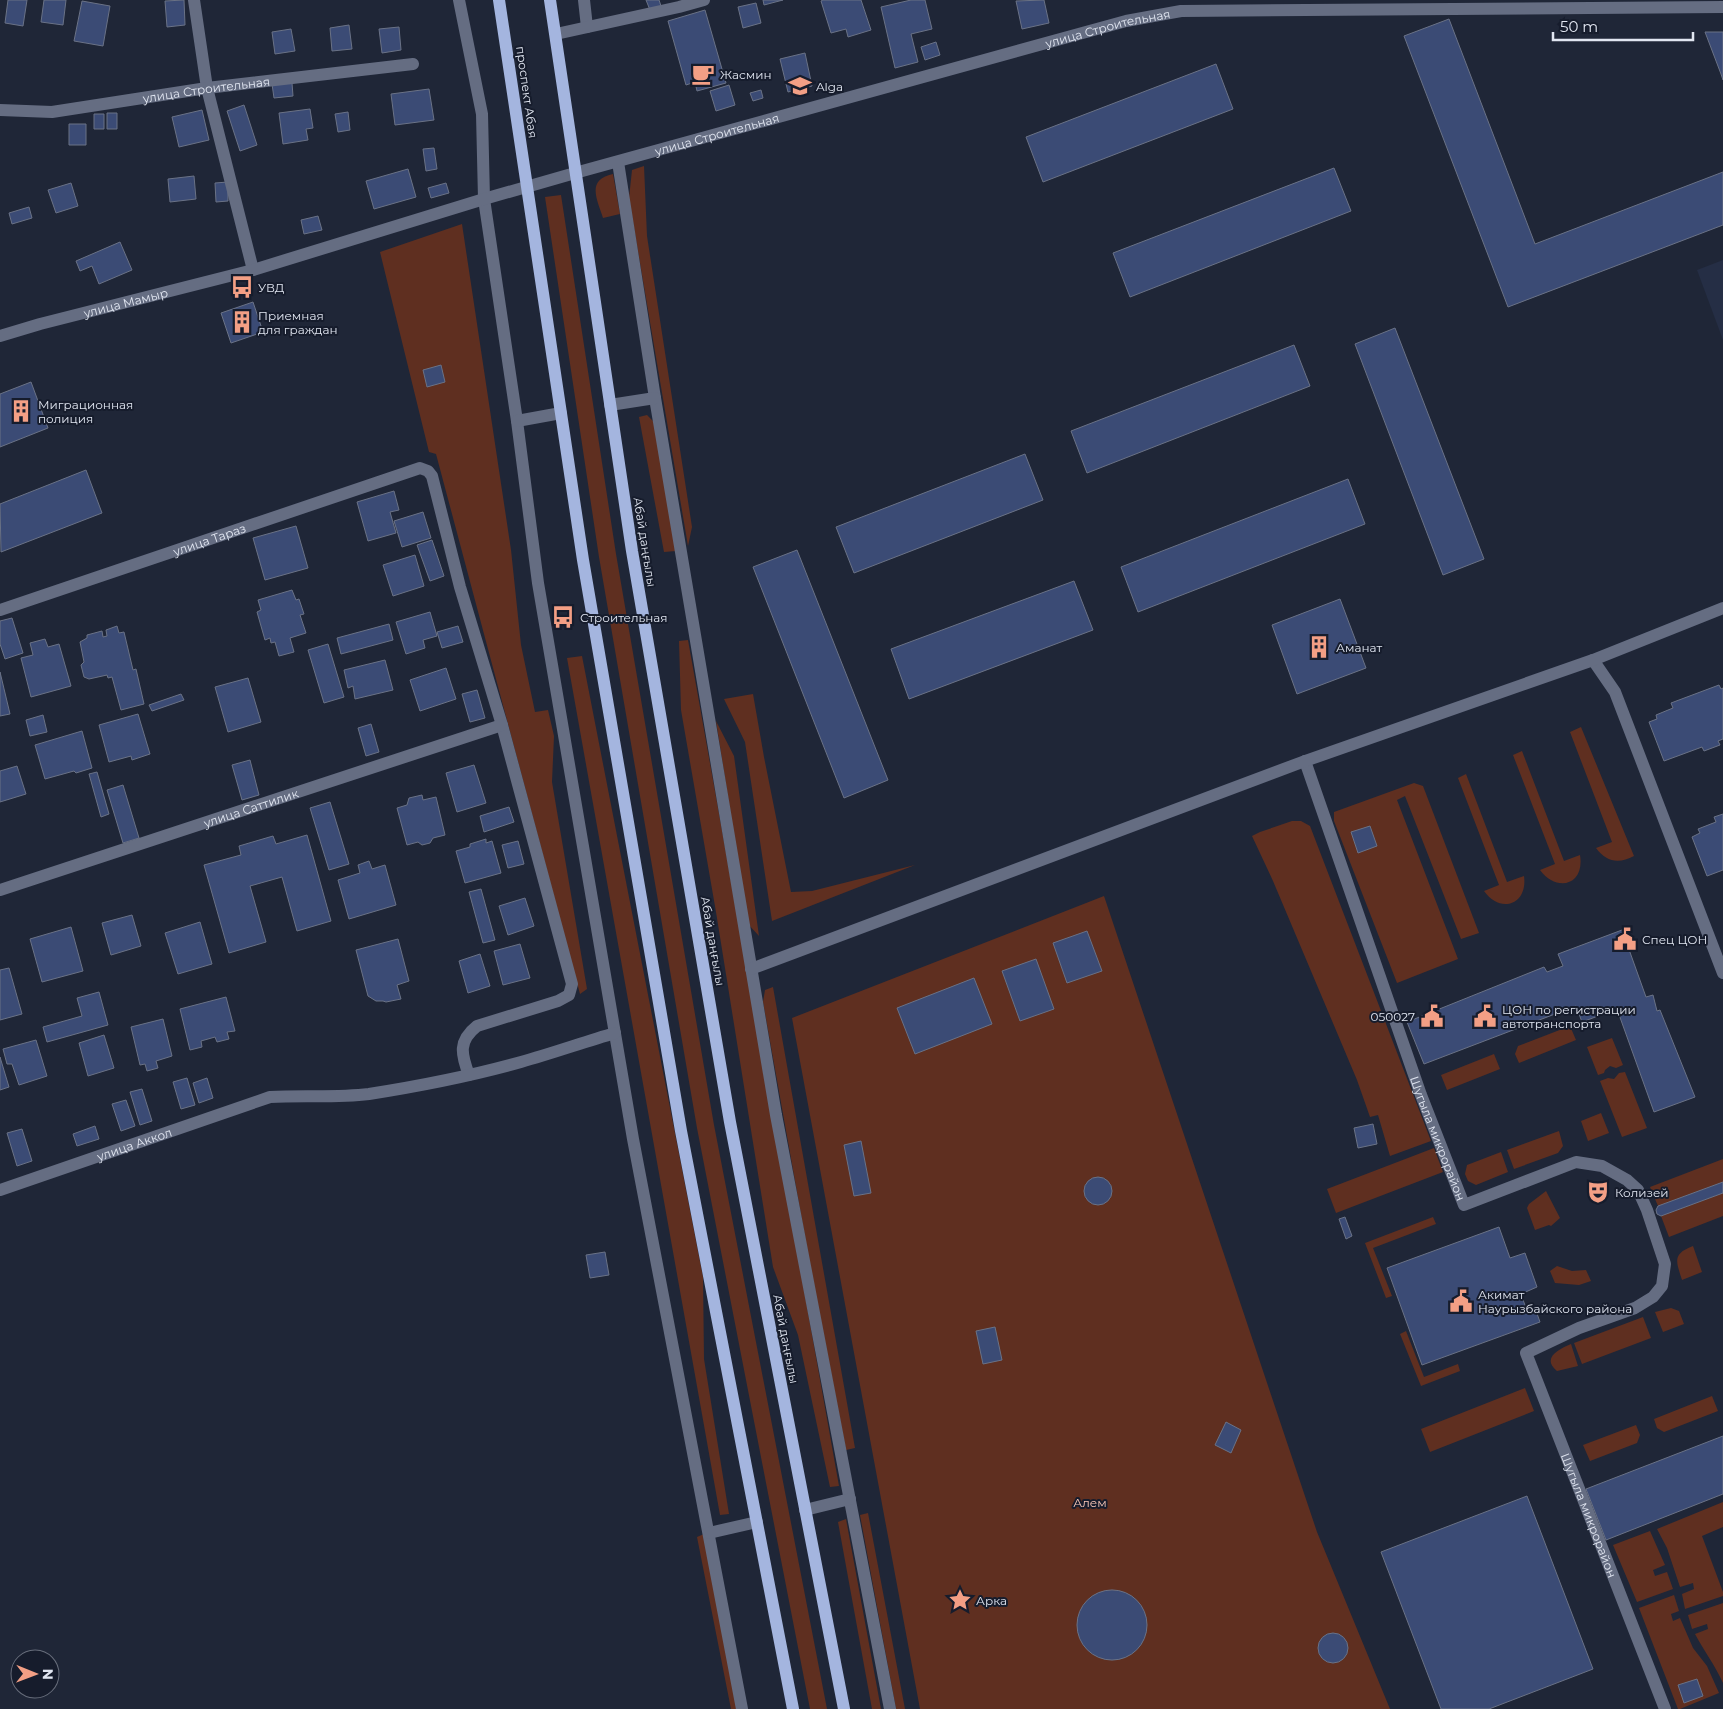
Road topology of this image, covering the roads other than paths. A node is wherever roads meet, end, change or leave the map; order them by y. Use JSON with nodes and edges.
{"nodes":[{"id":1,"x":194,"y":0,"type":"edge"},
{"id":2,"x":460,"y":0,"type":"edge"},
{"id":3,"x":499,"y":0,"type":"edge"},
{"id":4,"x":550,"y":0,"type":"edge"},
{"id":5,"x":584,"y":0,"type":"edge"},
{"id":6,"x":704,"y":0,"type":"edge"},
{"id":7,"x":1708,"y":4,"type":"edge"},
{"id":8,"x":1723,"y":7,"type":"edge"},
{"id":9,"x":588,"y":27,"type":"junction"},
{"id":10,"x":556,"y":34,"type":"junction"},
{"id":11,"x":413,"y":64,"type":"dead end"},
{"id":12,"x":207,"y":88,"type":"junction"},
{"id":13,"x":0,"y":110,"type":"edge"},
{"id":14,"x":618,"y":162,"type":"junction"},
{"id":15,"x":575,"y":174,"type":"junction"},
{"id":16,"x":526,"y":187,"type":"junction"},
{"id":17,"x":484,"y":199,"type":"junction"},
{"id":18,"x":253,"y":270,"type":"junction"},
{"id":19,"x":0,"y":336,"type":"edge"},
{"id":20,"x":655,"y":398,"type":"junction"},
{"id":21,"x":610,"y":405,"type":"junction"},
{"id":22,"x":560,"y":413,"type":"junction"},
{"id":23,"x":517,"y":421,"type":"junction"},
{"id":24,"x":1723,"y":608,"type":"edge"},
{"id":25,"x":0,"y":610,"type":"edge"},
{"id":26,"x":1593,"y":660,"type":"junction"},
{"id":27,"x":502,"y":725,"type":"junction"},
{"id":28,"x":1305,"y":761,"type":"junction"},
{"id":29,"x":0,"y":890,"type":"edge"},
{"id":30,"x":751,"y":969,"type":"junction"},
{"id":31,"x":1723,"y":973,"type":"edge"},
{"id":32,"x":615,"y":1033,"type":"junction"},
{"id":33,"x":469,"y":1075,"type":"junction"},
{"id":34,"x":0,"y":1190,"type":"edge"},
{"id":35,"x":850,"y":1499,"type":"junction"},
{"id":36,"x":805,"y":1510,"type":"junction"},
{"id":37,"x":756,"y":1522,"type":"junction"},
{"id":38,"x":709,"y":1534,"type":"junction"},
{"id":39,"x":742,"y":1709,"type":"edge"},
{"id":40,"x":793,"y":1709,"type":"edge"},
{"id":41,"x":844,"y":1709,"type":"edge"},
{"id":42,"x":890,"y":1709,"type":"edge"},
{"id":43,"x":1664,"y":1709,"type":"edge"}],
"edges":[{"from":1,"to":12,"type":"street"},
{"from":2,"to":17,"type":"street"},
{"from":3,"to":16,"type":"main road","name":"проспект Абая"},
{"from":4,"to":10,"type":"main road"},
{"from":5,"to":9,"type":"street"},
{"from":6,"to":9,"type":"street"},
{"from":7,"to":8,"type":"street","name":"улица Строительная"},
{"from":7,"to":14,"type":"street","name":"улица Строительная"},
{"from":9,"to":10,"type":"street"},
{"from":10,"to":15,"type":"main road"},
{"from":11,"to":12,"type":"street","name":"улица Строительная"},
{"from":12,"to":13,"type":"street","name":"улица Строительная"},
{"from":12,"to":18,"type":"street"},
{"from":14,"to":15,"type":"street","name":"улица Строительная"},
{"from":14,"to":20,"type":"street"},
{"from":15,"to":16,"type":"street","name":"улица Строительная"},
{"from":15,"to":21,"type":"main road","name":"Абай даңғылы"},
{"from":16,"to":17,"type":"street","name":"улица Строительная"},
{"from":16,"to":22,"type":"main road","name":"проспект Абая"},
{"from":17,"to":18,"type":"street","name":"улица Мамыр"},
{"from":17,"to":23,"type":"street"},
{"from":18,"to":19,"type":"street","name":"улица Мамыр"},
{"from":20,"to":21,"type":"street"},
{"from":20,"to":30,"type":"street"},
{"from":21,"to":36,"type":"main road","name":"Абай даңғылы"},
{"from":22,"to":23,"type":"street"},
{"from":22,"to":37,"type":"main road","name":"проспект Абая"},
{"from":23,"to":32,"type":"street"},
{"from":24,"to":26,"type":"street"},
{"from":25,"to":27,"type":"street","name":"улица Тараз"},
{"from":26,"to":28,"type":"street"},
{"from":26,"to":31,"type":"street"},
{"from":27,"to":29,"type":"street","name":"улица Саттилик"},
{"from":27,"to":33,"type":"street"},
{"from":28,"to":30,"type":"street"},
{"from":28,"to":43,"type":"street","name":"Шугыла микрорайон"},
{"from":30,"to":35,"type":"street"},
{"from":32,"to":33,"type":"street","name":"улица Аккол"},
{"from":32,"to":38,"type":"street"},
{"from":33,"to":34,"type":"street","name":"улица Аккол"},
{"from":35,"to":36,"type":"street"},
{"from":35,"to":42,"type":"street"},
{"from":36,"to":41,"type":"main road","name":"Абай даңғылы"},
{"from":37,"to":38,"type":"street"},
{"from":37,"to":40,"type":"main road","name":"проспект Абая"},
{"from":38,"to":39,"type":"street"}]}
